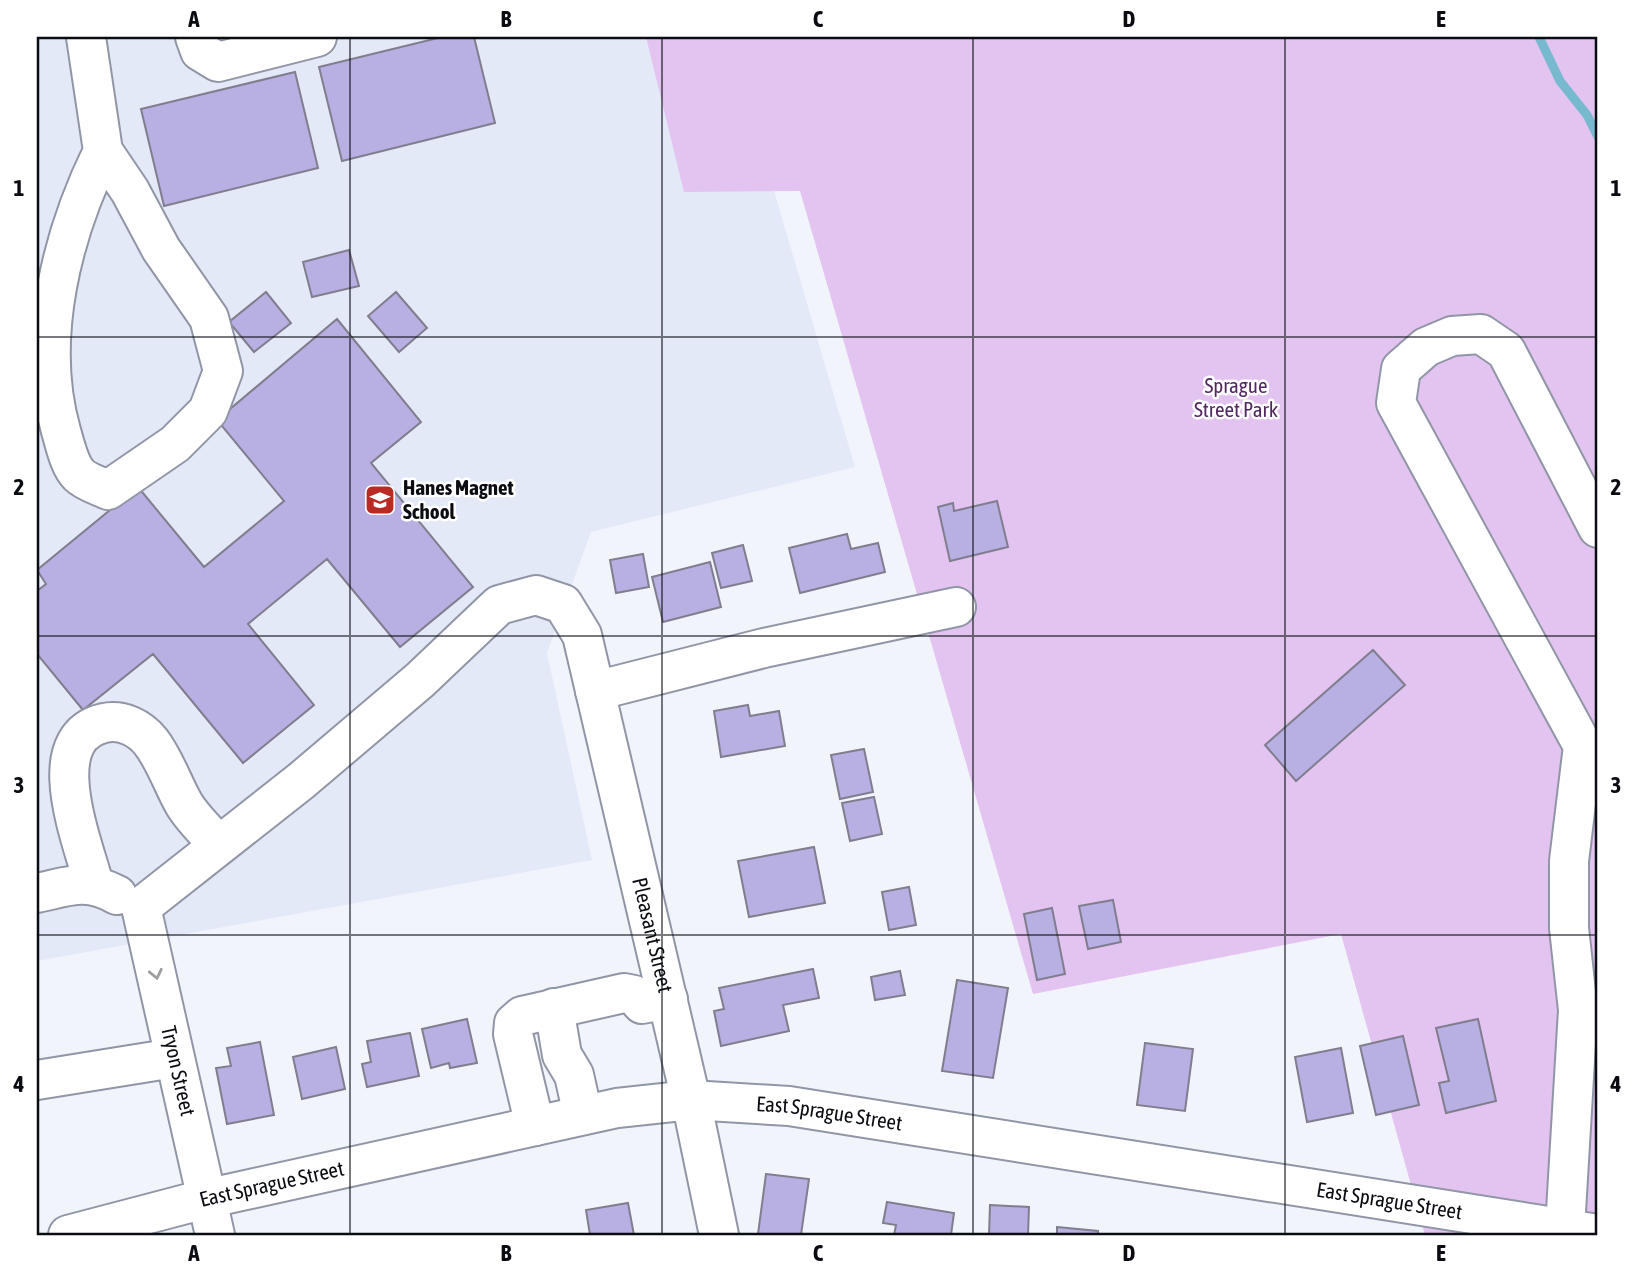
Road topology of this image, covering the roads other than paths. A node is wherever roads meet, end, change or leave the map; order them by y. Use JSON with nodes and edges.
{"nodes":[{"id":1,"x":195,"y":37,"type":"edge"},
{"id":2,"x":317,"y":37,"type":"edge"},
{"id":3,"x":90,"y":39,"type":"edge"},
{"id":4,"x":103,"y":150,"type":"junction"},
{"id":5,"x":1598,"y":528,"type":"edge"},
{"id":6,"x":956,"y":607,"type":"dead end"},
{"id":7,"x":595,"y":691,"type":"junction"},
{"id":8,"x":1591,"y":741,"type":"edge"},
{"id":9,"x":54,"y":784,"type":"edge"},
{"id":10,"x":219,"y":845,"type":"junction"},
{"id":11,"x":94,"y":885,"type":"junction"},
{"id":12,"x":37,"y":893,"type":"edge"},
{"id":13,"x":141,"y":907,"type":"junction"},
{"id":14,"x":668,"y":999,"type":"junction"},
{"id":15,"x":554,"y":1008,"type":"junction"},
{"id":16,"x":174,"y":1058,"type":"junction"},
{"id":17,"x":37,"y":1080,"type":"edge"},
{"id":18,"x":691,"y":1100,"type":"junction"},
{"id":19,"x":583,"y":1115,"type":"junction"},
{"id":20,"x":535,"y":1126,"type":"junction"},
{"id":21,"x":205,"y":1199,"type":"junction"},
{"id":22,"x":1582,"y":1231,"type":"edge"},
{"id":23,"x":68,"y":1235,"type":"edge"},
{"id":24,"x":215,"y":1235,"type":"edge"},
{"id":25,"x":719,"y":1235,"type":"edge"}],
"edges":[{"from":1,"to":2,"type":"street"},
{"from":3,"to":4,"type":"street"},
{"from":4,"to":4,"type":"street"},
{"from":5,"to":8,"type":"street"},
{"from":6,"to":7,"type":"street"},
{"from":7,"to":10,"type":"street","name":"Pleasant Street"},
{"from":7,"to":14,"type":"street","name":"Pleasant Street"},
{"from":8,"to":22,"type":"street"},
{"from":9,"to":10,"type":"street"},
{"from":9,"to":11,"type":"street"},
{"from":10,"to":13,"type":"street","name":"Pleasant Street"},
{"from":11,"to":12,"type":"street"},
{"from":11,"to":13,"type":"street"},
{"from":13,"to":16,"type":"street","name":"Tryon Street","one_way":true},
{"from":14,"to":15,"type":"street"},
{"from":14,"to":18,"type":"street","name":"Pleasant Street"},
{"from":15,"to":19,"type":"street"},
{"from":15,"to":20,"type":"street"},
{"from":16,"to":17,"type":"street"},
{"from":16,"to":21,"type":"street","name":"Tryon Street"},
{"from":18,"to":19,"type":"street","name":"East Sprague Street"},
{"from":18,"to":22,"type":"street","name":"East Sprague Street"},
{"from":18,"to":25,"type":"street","name":"Pleasant Street"},
{"from":19,"to":20,"type":"street","name":"East Sprague Street"},
{"from":20,"to":21,"type":"street","name":"East Sprague Street"},
{"from":21,"to":23,"type":"street","name":"East Sprague Street"},
{"from":21,"to":24,"type":"street","name":"Tryon Street"}]}
